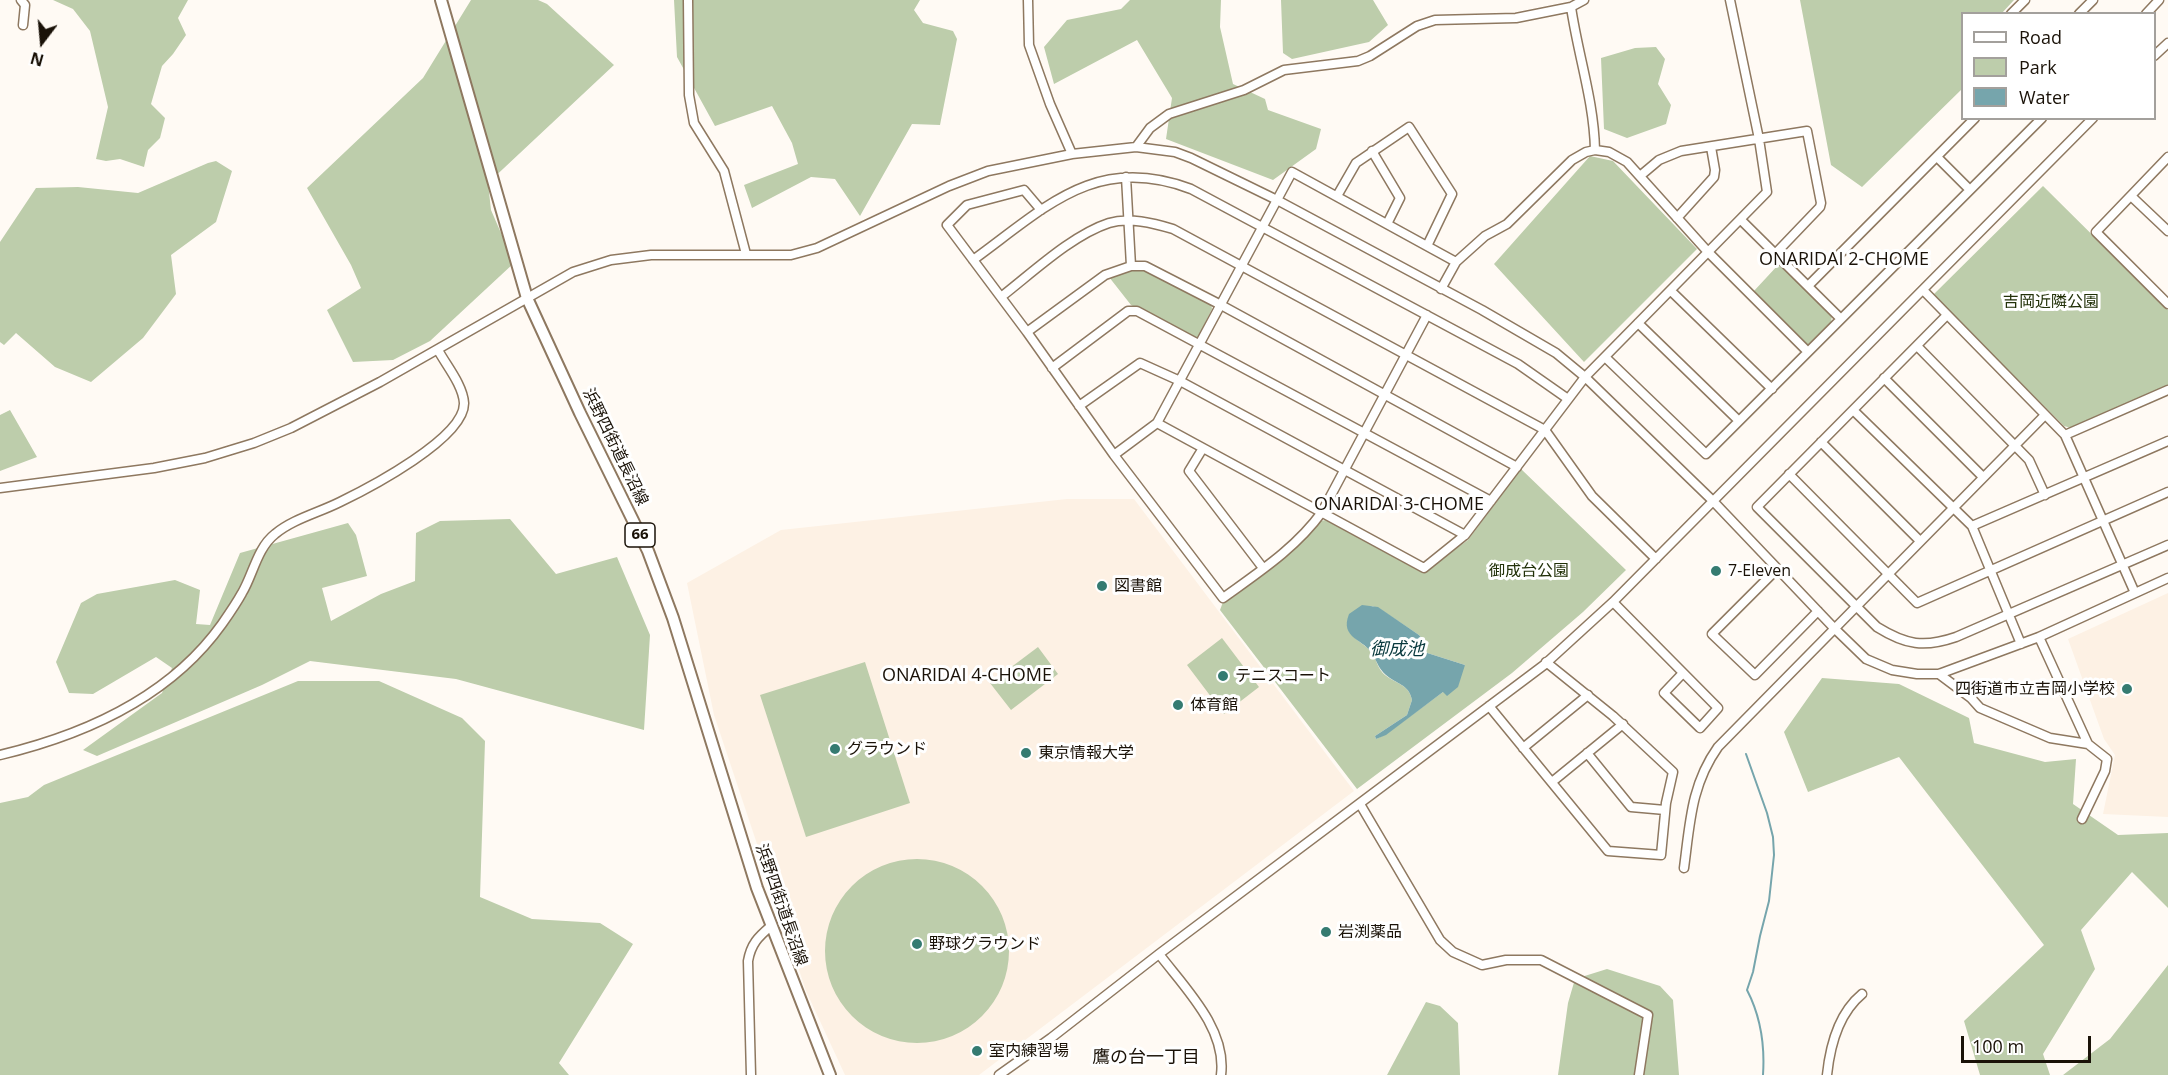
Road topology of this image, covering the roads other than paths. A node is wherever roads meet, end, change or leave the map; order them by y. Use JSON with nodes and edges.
{"nodes":[{"id":1,"x":21,"y":0,"type":"edge"},
{"id":2,"x":441,"y":0,"type":"edge"},
{"id":3,"x":688,"y":0,"type":"edge"},
{"id":4,"x":1028,"y":0,"type":"edge"},
{"id":5,"x":1584,"y":0,"type":"edge"},
{"id":6,"x":1730,"y":0,"type":"edge"},
{"id":7,"x":2025,"y":0,"type":"edge"},
{"id":8,"x":2093,"y":0,"type":"edge"},
{"id":9,"x":2159,"y":0,"type":"edge"},
{"id":10,"x":1571,"y":7,"type":"junction"},
{"id":11,"x":2014,"y":12,"type":"edge"},
{"id":12,"x":2081,"y":12,"type":"edge"},
{"id":13,"x":2148,"y":12,"type":"edge"},
{"id":14,"x":22,"y":25,"type":"dead end"},
{"id":15,"x":2168,"y":43,"type":"edge"},
{"id":16,"x":2156,"y":54,"type":"edge"},
{"id":17,"x":1973,"y":120,"type":"edge"},
{"id":18,"x":2040,"y":120,"type":"edge"},
{"id":19,"x":2091,"y":120,"type":"edge"},
{"id":20,"x":1759,"y":138,"type":"junction"},
{"id":21,"x":1136,"y":147,"type":"junction"},
{"id":22,"x":1711,"y":147,"type":"junction"},
{"id":23,"x":1595,"y":150,"type":"junction"},
{"id":24,"x":1372,"y":151,"type":"junction"},
{"id":25,"x":1072,"y":154,"type":"junction"},
{"id":26,"x":1937,"y":157,"type":"junction"},
{"id":27,"x":2167,"y":161,"type":"edge"},
{"id":28,"x":1640,"y":176,"type":"junction"},
{"id":29,"x":1126,"y":177,"type":"junction"},
{"id":30,"x":1970,"y":190,"type":"junction"},
{"id":31,"x":1337,"y":196,"type":"junction"},
{"id":32,"x":2132,"y":196,"type":"junction"},
{"id":33,"x":1277,"y":200,"type":"junction"},
{"id":34,"x":1041,"y":210,"type":"junction"},
{"id":35,"x":1677,"y":218,"type":"junction"},
{"id":36,"x":1741,"y":220,"type":"junction"},
{"id":37,"x":1130,"y":221,"type":"junction"},
{"id":38,"x":1387,"y":224,"type":"junction"},
{"id":39,"x":1263,"y":227,"type":"junction"},
{"id":40,"x":2168,"y":231,"type":"edge"},
{"id":41,"x":1427,"y":246,"type":"junction"},
{"id":42,"x":1708,"y":252,"type":"junction"},
{"id":43,"x":746,"y":254,"type":"junction"},
{"id":44,"x":1775,"y":254,"type":"junction"},
{"id":45,"x":973,"y":260,"type":"junction"},
{"id":46,"x":1456,"y":262,"type":"junction"},
{"id":47,"x":1242,"y":265,"type":"junction"},
{"id":48,"x":1131,"y":266,"type":"junction"},
{"id":49,"x":1808,"y":286,"type":"junction"},
{"id":50,"x":1442,"y":289,"type":"junction"},
{"id":51,"x":1923,"y":290,"type":"junction"},
{"id":52,"x":1671,"y":291,"type":"junction"},
{"id":53,"x":1001,"y":297,"type":"junction"},
{"id":54,"x":527,"y":298,"type":"junction"},
{"id":55,"x":1221,"y":304,"type":"junction"},
{"id":56,"x":2168,"y":304,"type":"edge"},
{"id":57,"x":1427,"y":315,"type":"junction"},
{"id":58,"x":1947,"y":315,"type":"junction"},
{"id":59,"x":1841,"y":319,"type":"junction"},
{"id":60,"x":1638,"y":323,"type":"junction"},
{"id":61,"x":1027,"y":332,"type":"junction"},
{"id":62,"x":1199,"y":345,"type":"junction"},
{"id":63,"x":1917,"y":346,"type":"junction"},
{"id":64,"x":438,"y":350,"type":"junction"},
{"id":65,"x":1808,"y":352,"type":"junction"},
{"id":66,"x":1406,"y":355,"type":"junction"},
{"id":67,"x":1605,"y":357,"type":"junction"},
{"id":68,"x":1052,"y":368,"type":"junction"},
{"id":69,"x":1585,"y":377,"type":"junction"},
{"id":70,"x":1884,"y":378,"type":"junction"},
{"id":71,"x":1180,"y":381,"type":"junction"},
{"id":72,"x":1772,"y":389,"type":"junction"},
{"id":73,"x":2168,"y":390,"type":"edge"},
{"id":74,"x":1385,"y":394,"type":"junction"},
{"id":75,"x":1568,"y":399,"type":"junction"},
{"id":76,"x":1079,"y":406,"type":"junction"},
{"id":77,"x":1853,"y":410,"type":"junction"},
{"id":78,"x":2045,"y":415,"type":"junction"},
{"id":79,"x":1739,"y":421,"type":"junction"},
{"id":80,"x":1157,"y":423,"type":"junction"},
{"id":81,"x":1545,"y":430,"type":"junction"},
{"id":82,"x":1365,"y":432,"type":"junction"},
{"id":83,"x":2065,"y":435,"type":"junction"},
{"id":84,"x":2168,"y":441,"type":"edge"},
{"id":85,"x":1821,"y":442,"type":"junction"},
{"id":86,"x":2015,"y":445,"type":"junction"},
{"id":87,"x":1203,"y":448,"type":"junction"},
{"id":88,"x":1114,"y":455,"type":"junction"},
{"id":89,"x":1517,"y":467,"type":"junction"},
{"id":90,"x":1345,"y":470,"type":"junction"},
{"id":91,"x":1789,"y":474,"type":"junction"},
{"id":92,"x":1983,"y":477,"type":"junction"},
{"id":93,"x":2085,"y":478,"type":"junction"},
{"id":94,"x":0,"y":488,"type":"edge"},
{"id":95,"x":2168,"y":492,"type":"edge"},
{"id":96,"x":2044,"y":495,"type":"junction"},
{"id":97,"x":1491,"y":501,"type":"junction"},
{"id":98,"x":1713,"y":501,"type":"junction"},
{"id":99,"x":1953,"y":508,"type":"junction"},
{"id":100,"x":1322,"y":512,"type":"junction"},
{"id":101,"x":2103,"y":521,"type":"junction"},
{"id":102,"x":1972,"y":526,"type":"junction"},
{"id":103,"x":1465,"y":535,"type":"junction"},
{"id":104,"x":1920,"y":541,"type":"junction"},
{"id":105,"x":2168,"y":545,"type":"edge"},
{"id":106,"x":1656,"y":559,"type":"junction"},
{"id":107,"x":2122,"y":565,"type":"junction"},
{"id":108,"x":1263,"y":568,"type":"junction"},
{"id":109,"x":1777,"y":569,"type":"junction"},
{"id":110,"x":1991,"y":570,"type":"junction"},
{"id":111,"x":1888,"y":574,"type":"junction"},
{"id":112,"x":2168,"y":578,"type":"edge"},
{"id":113,"x":2135,"y":593,"type":"junction"},
{"id":114,"x":1613,"y":602,"type":"junction"},
{"id":115,"x":1855,"y":606,"type":"junction"},
{"id":116,"x":1818,"y":611,"type":"junction"},
{"id":117,"x":2009,"y":614,"type":"junction"},
{"id":118,"x":1834,"y":628,"type":"junction"},
{"id":119,"x":2039,"y":637,"type":"junction"},
{"id":120,"x":2021,"y":644,"type":"junction"},
{"id":121,"x":1546,"y":663,"type":"junction"},
{"id":122,"x":1683,"y":673,"type":"junction"},
{"id":123,"x":1940,"y":674,"type":"junction"},
{"id":124,"x":1588,"y":695,"type":"junction"},
{"id":125,"x":1489,"y":706,"type":"junction"},
{"id":126,"x":1623,"y":724,"type":"junction"},
{"id":127,"x":2088,"y":744,"type":"junction"},
{"id":128,"x":1523,"y":748,"type":"junction"},
{"id":129,"x":1587,"y":753,"type":"junction"},
{"id":130,"x":0,"y":755,"type":"edge"},
{"id":131,"x":1552,"y":782,"type":"junction"},
{"id":132,"x":1360,"y":804,"type":"junction"},
{"id":133,"x":1665,"y":810,"type":"junction"},
{"id":134,"x":2082,"y":819,"type":"dead end"},
{"id":135,"x":1684,"y":868,"type":"dead end"},
{"id":136,"x":771,"y":926,"type":"junction"},
{"id":137,"x":1159,"y":954,"type":"junction"},
{"id":138,"x":1862,"y":994,"type":"dead end"},
{"id":139,"x":751,"y":1075,"type":"edge"},
{"id":140,"x":830,"y":1075,"type":"edge"},
{"id":141,"x":999,"y":1075,"type":"edge"},
{"id":142,"x":1221,"y":1075,"type":"edge"},
{"id":143,"x":1639,"y":1075,"type":"edge"},
{"id":144,"x":1827,"y":1075,"type":"edge"}],
"edges":[{"from":1,"to":14,"type":"street"},
{"from":2,"to":54,"type":"main road","name":"浜野四街道長沼線","number":"66"},
{"from":3,"to":43,"type":"street"},
{"from":4,"to":25,"type":"street"},
{"from":5,"to":10,"type":"street"},
{"from":6,"to":20,"type":"street"},
{"from":7,"to":11,"type":"street"},
{"from":8,"to":12,"type":"street"},
{"from":9,"to":13,"type":"street"},
{"from":10,"to":21,"type":"street"},
{"from":10,"to":23,"type":"street"},
{"from":15,"to":16,"type":"street"},
{"from":17,"to":26,"type":"street"},
{"from":18,"to":30,"type":"street"},
{"from":19,"to":51,"type":"street"},
{"from":20,"to":22,"type":"street"},
{"from":20,"to":36,"type":"street"},
{"from":20,"to":44,"type":"street"},
{"from":21,"to":25,"type":"street"},
{"from":21,"to":33,"type":"street"},
{"from":22,"to":28,"type":"street"},
{"from":22,"to":35,"type":"street"},
{"from":23,"to":28,"type":"street"},
{"from":23,"to":46,"type":"street"},
{"from":24,"to":31,"type":"street"},
{"from":24,"to":38,"type":"street"},
{"from":24,"to":41,"type":"street"},
{"from":25,"to":43,"type":"street"},
{"from":26,"to":30,"type":"street"},
{"from":26,"to":49,"type":"street"},
{"from":27,"to":32,"type":"street"},
{"from":28,"to":35,"type":"street"},
{"from":29,"to":34,"type":"street"},
{"from":29,"to":37,"type":"street"},
{"from":29,"to":39,"type":"street"},
{"from":30,"to":59,"type":"street"},
{"from":31,"to":33,"type":"street"},
{"from":31,"to":38,"type":"street"},
{"from":32,"to":40,"type":"street"},
{"from":32,"to":56,"type":"street"},
{"from":33,"to":39,"type":"street"},
{"from":33,"to":50,"type":"street"},
{"from":34,"to":45,"type":"street"},
{"from":34,"to":45,"type":"street"},
{"from":35,"to":42,"type":"street"},
{"from":36,"to":42,"type":"street"},
{"from":36,"to":44,"type":"street"},
{"from":37,"to":47,"type":"street"},
{"from":37,"to":48,"type":"street"},
{"from":37,"to":53,"type":"street"},
{"from":38,"to":41,"type":"street"},
{"from":39,"to":47,"type":"street"},
{"from":39,"to":57,"type":"street"},
{"from":41,"to":46,"type":"street"},
{"from":42,"to":52,"type":"street"},
{"from":42,"to":65,"type":"street"},
{"from":43,"to":54,"type":"street"},
{"from":44,"to":49,"type":"street"},
{"from":45,"to":53,"type":"street"},
{"from":46,"to":50,"type":"street"},
{"from":47,"to":55,"type":"street"},
{"from":47,"to":66,"type":"street"},
{"from":48,"to":55,"type":"street"},
{"from":48,"to":61,"type":"street"},
{"from":49,"to":59,"type":"street"},
{"from":50,"to":69,"type":"street"},
{"from":51,"to":58,"type":"street"},
{"from":51,"to":98,"type":"street"},
{"from":52,"to":60,"type":"street"},
{"from":52,"to":72,"type":"street"},
{"from":53,"to":61,"type":"street"},
{"from":54,"to":64,"type":"street"},
{"from":54,"to":136,"type":"main road","name":"浜野四街道長沼線","number":"66"},
{"from":55,"to":62,"type":"street"},
{"from":55,"to":74,"type":"street"},
{"from":57,"to":66,"type":"street"},
{"from":57,"to":75,"type":"street"},
{"from":58,"to":63,"type":"street"},
{"from":58,"to":78,"type":"street"},
{"from":59,"to":65,"type":"street"},
{"from":60,"to":67,"type":"street"},
{"from":60,"to":79,"type":"street"},
{"from":61,"to":68,"type":"street"},
{"from":62,"to":68,"type":"street"},
{"from":62,"to":71,"type":"street"},
{"from":62,"to":82,"type":"street"},
{"from":63,"to":70,"type":"street"},
{"from":63,"to":86,"type":"street"},
{"from":64,"to":94,"type":"street"},
{"from":64,"to":130,"type":"street"},
{"from":65,"to":72,"type":"street"},
{"from":66,"to":74,"type":"street"},
{"from":66,"to":81,"type":"street"},
{"from":67,"to":69,"type":"street"},
{"from":67,"to":79,"type":"street"},
{"from":68,"to":76,"type":"street"},
{"from":69,"to":75,"type":"street"},
{"from":69,"to":98,"type":"street"},
{"from":70,"to":77,"type":"street"},
{"from":70,"to":92,"type":"street"},
{"from":71,"to":76,"type":"street"},
{"from":71,"to":80,"type":"street"},
{"from":71,"to":90,"type":"street"},
{"from":72,"to":79,"type":"street"},
{"from":73,"to":83,"type":"street"},
{"from":74,"to":82,"type":"street"},
{"from":74,"to":89,"type":"street"},
{"from":75,"to":81,"type":"street"},
{"from":76,"to":88,"type":"street"},
{"from":77,"to":85,"type":"street"},
{"from":77,"to":99,"type":"street"},
{"from":78,"to":83,"type":"street"},
{"from":78,"to":86,"type":"street"},
{"from":80,"to":87,"type":"street"},
{"from":80,"to":88,"type":"street"},
{"from":81,"to":89,"type":"street"},
{"from":81,"to":106,"type":"street"},
{"from":82,"to":90,"type":"street"},
{"from":82,"to":97,"type":"street"},
{"from":83,"to":93,"type":"street"},
{"from":84,"to":93,"type":"street"},
{"from":85,"to":91,"type":"street"},
{"from":85,"to":104,"type":"street"},
{"from":86,"to":92,"type":"street"},
{"from":86,"to":96,"type":"street"},
{"from":87,"to":100,"type":"street"},
{"from":87,"to":108,"type":"street"},
{"from":88,"to":108,"type":"street"},
{"from":89,"to":97,"type":"street"},
{"from":90,"to":100,"type":"street"},
{"from":90,"to":103,"type":"street"},
{"from":91,"to":111,"type":"street"},
{"from":91,"to":115,"type":"street"},
{"from":92,"to":99,"type":"street"},
{"from":93,"to":96,"type":"street"},
{"from":93,"to":101,"type":"street"},
{"from":95,"to":101,"type":"street"},
{"from":96,"to":102,"type":"street"},
{"from":97,"to":103,"type":"street"},
{"from":98,"to":106,"type":"street"},
{"from":98,"to":109,"type":"street"},
{"from":99,"to":102,"type":"street"},
{"from":99,"to":104,"type":"street"},
{"from":100,"to":103,"type":"street"},
{"from":100,"to":108,"type":"street"},
{"from":101,"to":107,"type":"street"},
{"from":101,"to":110,"type":"street"},
{"from":102,"to":110,"type":"street"},
{"from":104,"to":111,"type":"street"},
{"from":105,"to":107,"type":"street"},
{"from":106,"to":114,"type":"street"},
{"from":107,"to":113,"type":"street"},
{"from":107,"to":117,"type":"street"},
{"from":109,"to":116,"type":"street"},
{"from":109,"to":116,"type":"street"},
{"from":110,"to":111,"type":"street"},
{"from":110,"to":117,"type":"street"},
{"from":111,"to":115,"type":"street"},
{"from":112,"to":113,"type":"street"},
{"from":113,"to":119,"type":"street"},
{"from":114,"to":121,"type":"street"},
{"from":114,"to":122,"type":"street"},
{"from":115,"to":117,"type":"street"},
{"from":115,"to":118,"type":"street"},
{"from":116,"to":118,"type":"street"},
{"from":117,"to":120,"type":"street"},
{"from":118,"to":123,"type":"street"},
{"from":118,"to":135,"type":"street"},
{"from":119,"to":120,"type":"street"},
{"from":119,"to":127,"type":"street"},
{"from":120,"to":123,"type":"street"},
{"from":121,"to":124,"type":"street"},
{"from":121,"to":125,"type":"street"},
{"from":122,"to":122,"type":"street"},
{"from":123,"to":127,"type":"street"},
{"from":124,"to":126,"type":"street"},
{"from":124,"to":128,"type":"street"},
{"from":125,"to":128,"type":"street"},
{"from":125,"to":132,"type":"street"},
{"from":126,"to":129,"type":"street"},
{"from":126,"to":133,"type":"street"},
{"from":127,"to":134,"type":"street"},
{"from":128,"to":131,"type":"street"},
{"from":129,"to":131,"type":"street"},
{"from":129,"to":133,"type":"street"},
{"from":131,"to":133,"type":"street"},
{"from":132,"to":137,"type":"street"},
{"from":132,"to":143,"type":"street"},
{"from":136,"to":139,"type":"street"},
{"from":136,"to":140,"type":"main road","name":"浜野四街道長沼線","number":"66"},
{"from":137,"to":141,"type":"street"},
{"from":137,"to":142,"type":"street"},
{"from":138,"to":144,"type":"street"}]}
